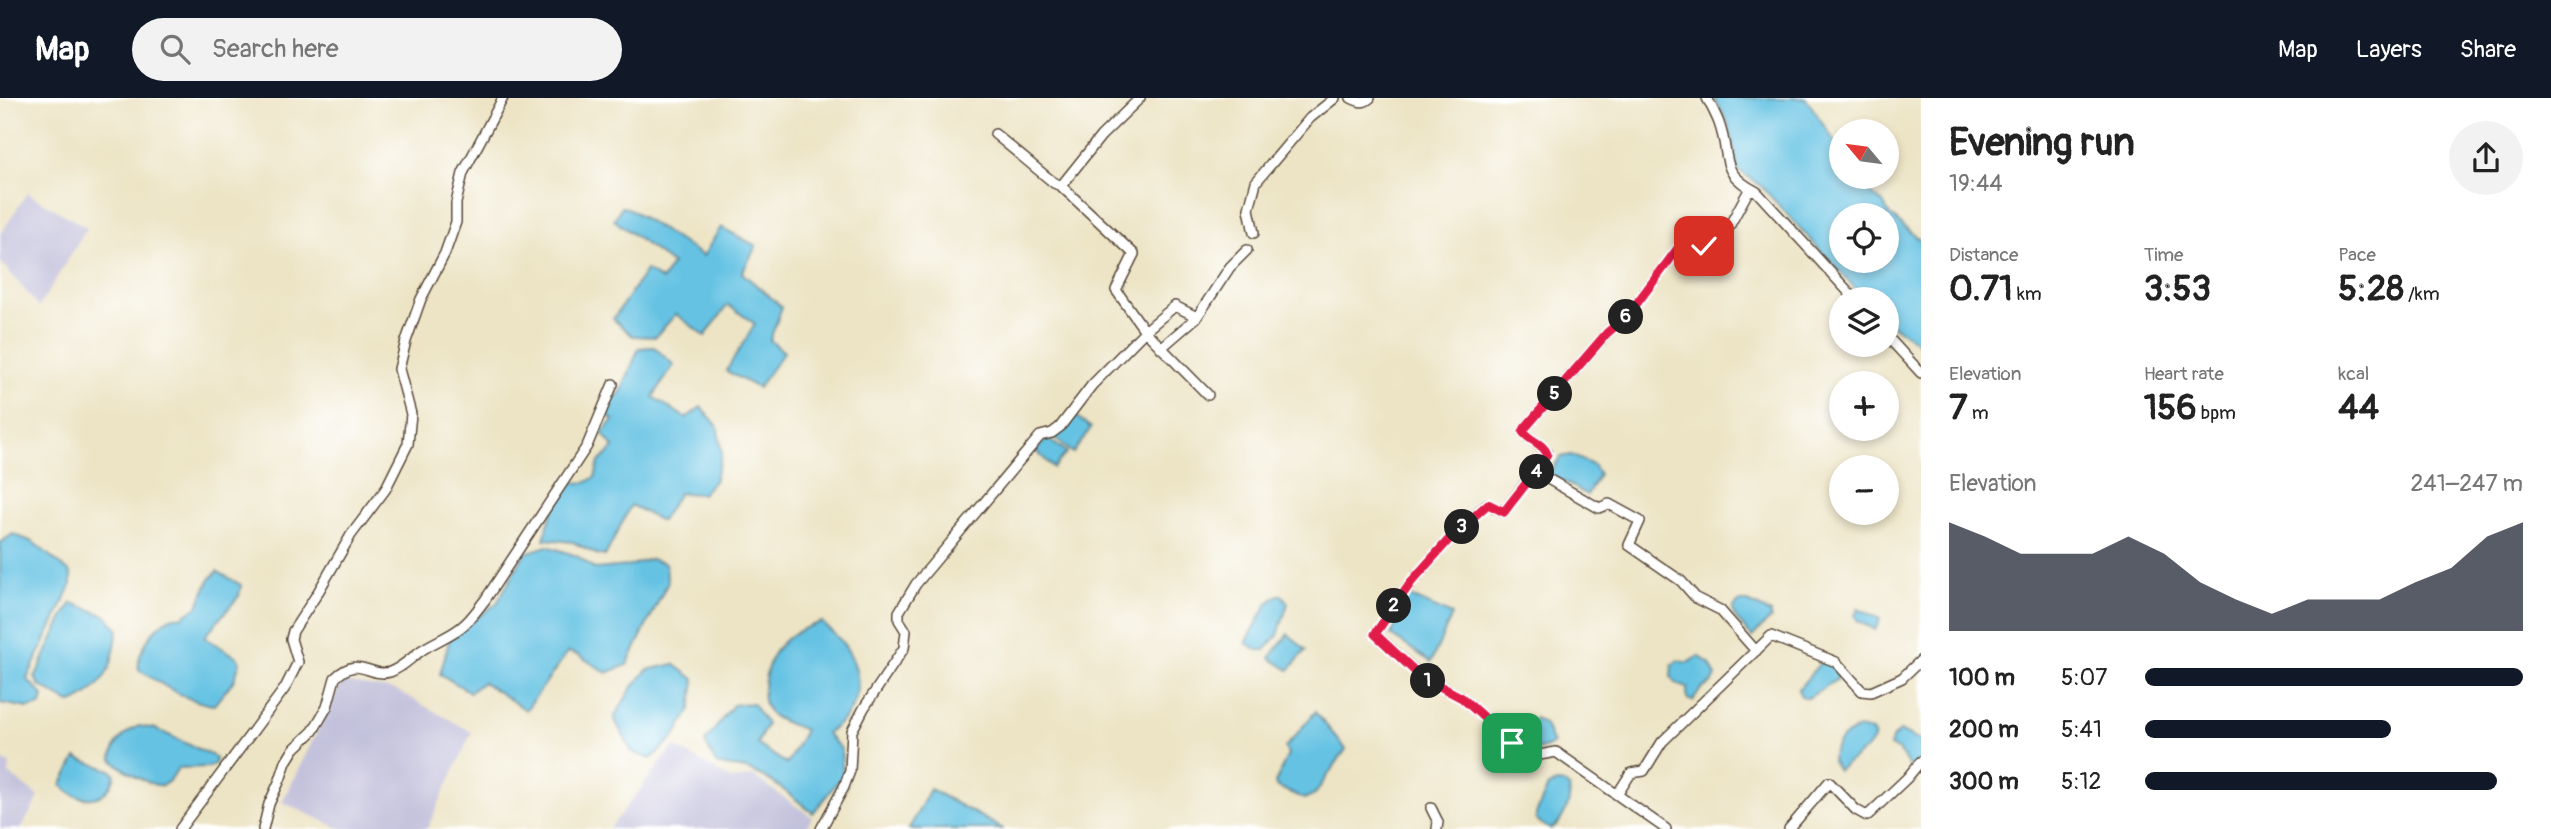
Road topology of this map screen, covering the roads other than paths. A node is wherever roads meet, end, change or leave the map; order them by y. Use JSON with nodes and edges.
{"nodes":[{"id":1,"x":503,"y":98,"type":"edge"},
{"id":2,"x":1140,"y":98,"type":"edge"},
{"id":3,"x":1335,"y":98,"type":"edge"},
{"id":4,"x":1351,"y":98,"type":"edge"},
{"id":5,"x":1370,"y":98,"type":"edge"},
{"id":6,"x":1707,"y":98,"type":"edge"},
{"id":7,"x":995,"y":134,"type":"dead end"},
{"id":8,"x":1061,"y":186,"type":"junction"},
{"id":9,"x":1750,"y":188,"type":"junction"},
{"id":10,"x":1254,"y":233,"type":"dead end"},
{"id":11,"x":1247,"y":250,"type":"dead end"},
{"id":12,"x":1844,"y":287,"type":"edge"},
{"id":13,"x":1197,"y":317,"type":"junction"},
{"id":14,"x":1145,"y":331,"type":"junction"},
{"id":15,"x":1161,"y":348,"type":"junction"},
{"id":16,"x":1899,"y":349,"type":"edge"},
{"id":17,"x":1921,"y":373,"type":"edge"},
{"id":18,"x":613,"y":384,"type":"dead end"},
{"id":19,"x":1208,"y":395,"type":"dead end"},
{"id":20,"x":1534,"y":476,"type":"junction"},
{"id":21,"x":1756,"y":651,"type":"junction"},
{"id":22,"x":1921,"y":660,"type":"edge"},
{"id":23,"x":1921,"y":761,"type":"edge"},
{"id":24,"x":1617,"y":795,"type":"junction"},
{"id":25,"x":1431,"y":808,"type":"dead end"},
{"id":26,"x":180,"y":829,"type":"edge"},
{"id":27,"x":263,"y":829,"type":"edge"},
{"id":28,"x":821,"y":829,"type":"edge"},
{"id":29,"x":1437,"y":829,"type":"edge"},
{"id":30,"x":1666,"y":829,"type":"edge"},
{"id":31,"x":1789,"y":829,"type":"edge"}],
"edges":[{"from":1,"to":26,"type":"street"},
{"from":2,"to":8,"type":"street"},
{"from":3,"to":10,"type":"street"},
{"from":4,"to":5,"type":"street"},
{"from":6,"to":9,"type":"street"},
{"from":7,"to":8,"type":"street"},
{"from":8,"to":14,"type":"street"},
{"from":9,"to":12,"type":"street"},
{"from":9,"to":20,"type":"street"},
{"from":11,"to":13,"type":"street"},
{"from":13,"to":14,"type":"street"},
{"from":13,"to":15,"type":"street"},
{"from":14,"to":15,"type":"street"},
{"from":14,"to":28,"type":"street"},
{"from":15,"to":19,"type":"street"},
{"from":16,"to":17,"type":"street"},
{"from":18,"to":27,"type":"street"},
{"from":20,"to":21,"type":"street"},
{"from":20,"to":24,"type":"street"},
{"from":21,"to":22,"type":"street"},
{"from":21,"to":24,"type":"street"},
{"from":23,"to":31,"type":"street"},
{"from":24,"to":30,"type":"street"},
{"from":25,"to":29,"type":"street"}]}
